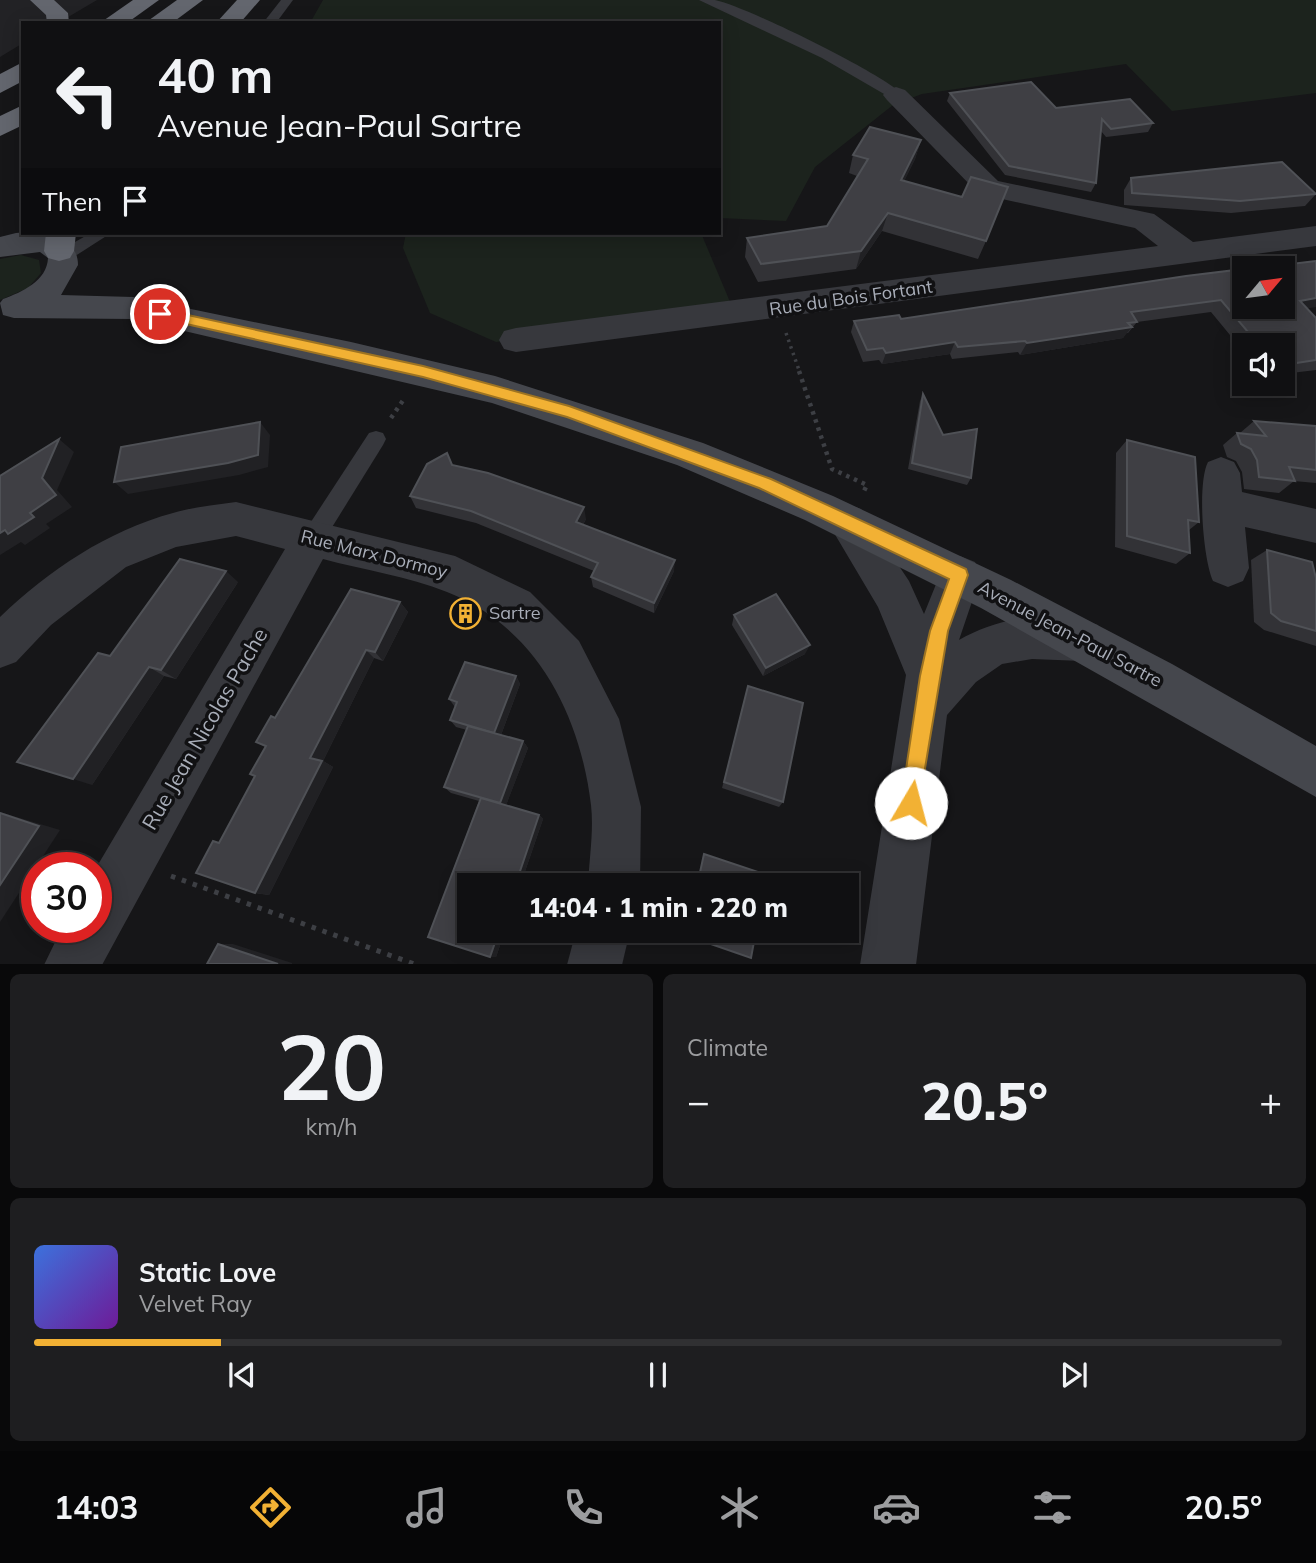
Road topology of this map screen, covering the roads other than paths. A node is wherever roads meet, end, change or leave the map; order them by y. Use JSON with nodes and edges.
{"nodes":[{"id":1,"x":41,"y":0,"type":"edge"},
{"id":2,"x":148,"y":0,"type":"edge"},
{"id":3,"x":192,"y":0,"type":"edge"},
{"id":4,"x":249,"y":0,"type":"edge"},
{"id":5,"x":287,"y":0,"type":"edge"},
{"id":6,"x":705,"y":0,"type":"edge"},
{"id":7,"x":58,"y":21,"type":"edge"},
{"id":8,"x":114,"y":21,"type":"edge"},
{"id":9,"x":159,"y":21,"type":"edge"},
{"id":10,"x":230,"y":21,"type":"edge"},
{"id":11,"x":270,"y":21,"type":"edge"},
{"id":12,"x":21,"y":70,"type":"edge"},
{"id":13,"x":21,"y":82,"type":"edge"},
{"id":14,"x":0,"y":86,"type":"edge"},
{"id":15,"x":896,"y":95,"type":"joint"},
{"id":16,"x":0,"y":96,"type":"edge"},
{"id":17,"x":21,"y":114,"type":"edge"},
{"id":18,"x":0,"y":128,"type":"edge"},
{"id":19,"x":98,"y":235,"type":"edge"},
{"id":20,"x":1316,"y":236,"type":"edge"},
{"id":21,"x":0,"y":247,"type":"edge"},
{"id":22,"x":62,"y":251,"type":"edge"},
{"id":23,"x":1186,"y":253,"type":"junction"},
{"id":24,"x":10,"y":308,"type":"edge"},
{"id":25,"x":133,"y":308,"type":"junction"},
{"id":26,"x":516,"y":340,"type":"dead end"},
{"id":27,"x":376,"y":439,"type":"road end"},
{"id":28,"x":847,"y":521,"type":"junction"},
{"id":29,"x":1316,"y":526,"type":"edge"},
{"id":30,"x":313,"y":538,"type":"junction"},
{"id":31,"x":1228,"y":568,"type":"dead end"},
{"id":32,"x":960,"y":575,"type":"junction"},
{"id":33,"x":1082,"y":640,"type":"junction"},
{"id":34,"x":0,"y":647,"type":"edge"},
{"id":35,"x":928,"y":690,"type":"junction"},
{"id":36,"x":1316,"y":774,"type":"edge"},
{"id":37,"x":614,"y":873,"type":"edge"},
{"id":38,"x":112,"y":892,"type":"edge"},
{"id":39,"x":83,"y":943,"type":"edge"},
{"id":40,"x":600,"y":943,"type":"edge"},
{"id":41,"x":71,"y":964,"type":"edge"},
{"id":42,"x":594,"y":964,"type":"edge"},
{"id":43,"x":888,"y":964,"type":"edge"}],
"edges":[{"from":1,"to":7,"type":"highway"},
{"from":2,"to":8,"type":"highway"},
{"from":3,"to":9,"type":"highway"},
{"from":4,"to":10,"type":"highway"},
{"from":5,"to":11,"type":"lane"},
{"from":6,"to":15,"type":"lane"},
{"from":12,"to":14,"type":"highway"},
{"from":13,"to":16,"type":"highway"},
{"from":15,"to":23,"type":"street"},
{"from":17,"to":18,"type":"highway"},
{"from":19,"to":22,"type":"lane"},
{"from":20,"to":23,"type":"street","name":"Rue du Bois Fortant"},
{"from":21,"to":22,"type":"street"},
{"from":22,"to":24,"type":"street"},
{"from":22,"to":25,"type":"street","name":"Avenue Jean-Paul Sartre"},
{"from":23,"to":26,"type":"street","name":"Rue du Bois Fortant"},
{"from":24,"to":25,"type":"street","name":"Avenue Jean-Paul Sartre"},
{"from":25,"to":28,"type":"street","name":"Avenue Jean-Paul Sartre"},
{"from":27,"to":30,"type":"lane"},
{"from":28,"to":32,"type":"street","name":"Avenue Jean-Paul Sartre"},
{"from":28,"to":35,"type":"street"},
{"from":29,"to":31,"type":"street"},
{"from":30,"to":34,"type":"street","name":"Rue Marx Dormoy"},
{"from":30,"to":37,"type":"street","name":"Rue Marx Dormoy"},
{"from":30,"to":38,"type":"street","name":"Rue Jean Nicolas Pache"},
{"from":32,"to":33,"type":"street","name":"Avenue Jean-Paul Sartre"},
{"from":32,"to":35,"type":"street"},
{"from":33,"to":35,"type":"street"},
{"from":33,"to":36,"type":"street","name":"Avenue Jean-Paul Sartre"},
{"from":35,"to":43,"type":"street"},
{"from":39,"to":41,"type":"street"},
{"from":40,"to":42,"type":"street"}]}
